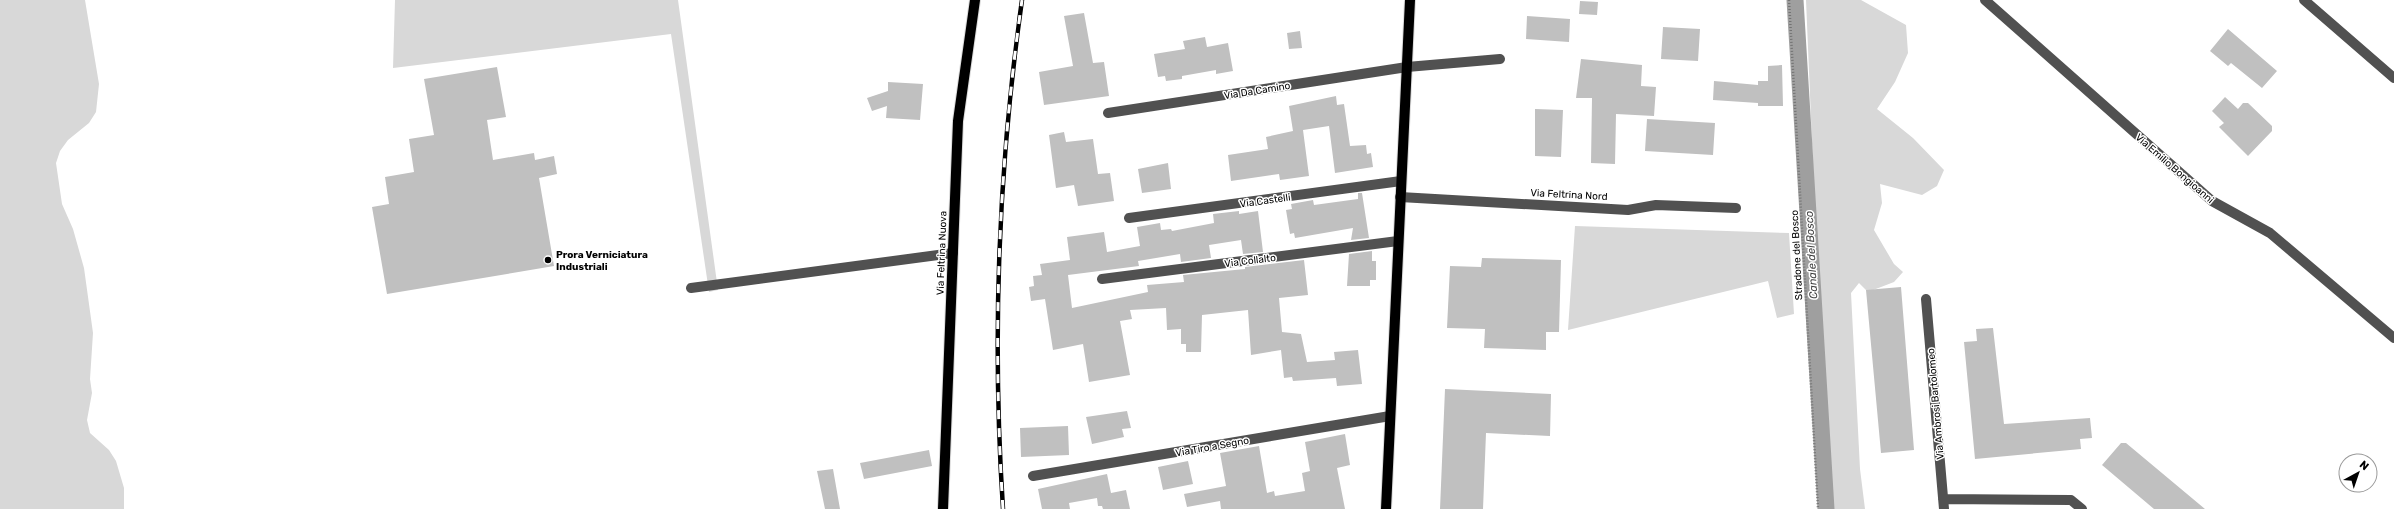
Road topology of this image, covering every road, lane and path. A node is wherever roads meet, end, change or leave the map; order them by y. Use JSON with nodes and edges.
{"nodes":[{"id":1,"x":975,"y":0,"type":"edge"},
{"id":2,"x":1410,"y":0,"type":"edge"},
{"id":3,"x":1789,"y":0,"type":"edge"},
{"id":4,"x":1985,"y":0,"type":"edge"},
{"id":5,"x":2304,"y":0,"type":"edge"},
{"id":6,"x":1500,"y":59,"type":"dead end"},
{"id":7,"x":1407,"y":67,"type":"junction"},
{"id":8,"x":2394,"y":78,"type":"edge"},
{"id":9,"x":1108,"y":113,"type":"dead end"},
{"id":10,"x":1401,"y":181,"type":"junction"},
{"id":11,"x":1400,"y":196,"type":"junction"},
{"id":12,"x":1736,"y":208,"type":"dead end"},
{"id":13,"x":1129,"y":218,"type":"dead end"},
{"id":14,"x":1398,"y":241,"type":"junction"},
{"id":15,"x":953,"y":253,"type":"junction"},
{"id":16,"x":1102,"y":279,"type":"dead end"},
{"id":17,"x":691,"y":288,"type":"dead end"},
{"id":18,"x":1926,"y":299,"type":"dead end"},
{"id":19,"x":2394,"y":338,"type":"edge"},
{"id":20,"x":1390,"y":416,"type":"junction"},
{"id":21,"x":1033,"y":476,"type":"dead end"},
{"id":22,"x":1944,"y":504,"type":"edge"},
{"id":23,"x":943,"y":509,"type":"edge"},
{"id":24,"x":1386,"y":509,"type":"edge"},
{"id":25,"x":1818,"y":509,"type":"edge"},
{"id":26,"x":2082,"y":509,"type":"edge"}],
"edges":[{"from":1,"to":15,"type":"main road","name":"Via Feltrina Nuova"},
{"from":2,"to":7,"type":"main road"},
{"from":3,"to":25,"type":"path","name":"Stradone del Bosco"},
{"from":4,"to":19,"type":"street","name":"Via Emilio Bongioanni"},
{"from":5,"to":8,"type":"street"},
{"from":6,"to":7,"type":"street","name":"Via Da Camino"},
{"from":7,"to":9,"type":"street","name":"Via Da Camino"},
{"from":7,"to":10,"type":"main road"},
{"from":10,"to":11,"type":"main road"},
{"from":10,"to":13,"type":"street","name":"Via Castelli"},
{"from":11,"to":12,"type":"street","name":"Via Feltrina Nord"},
{"from":11,"to":14,"type":"main road"},
{"from":14,"to":16,"type":"street","name":"Via Collalto"},
{"from":14,"to":20,"type":"main road"},
{"from":15,"to":17,"type":"street"},
{"from":15,"to":23,"type":"main road","name":"Via Feltrina Nuova"},
{"from":18,"to":22,"type":"street","name":"Via Ambrosi Bartolomeo"},
{"from":20,"to":21,"type":"street","name":"Via Tiro a Segno"},
{"from":20,"to":24,"type":"main road"},
{"from":22,"to":26,"type":"street"}]}
